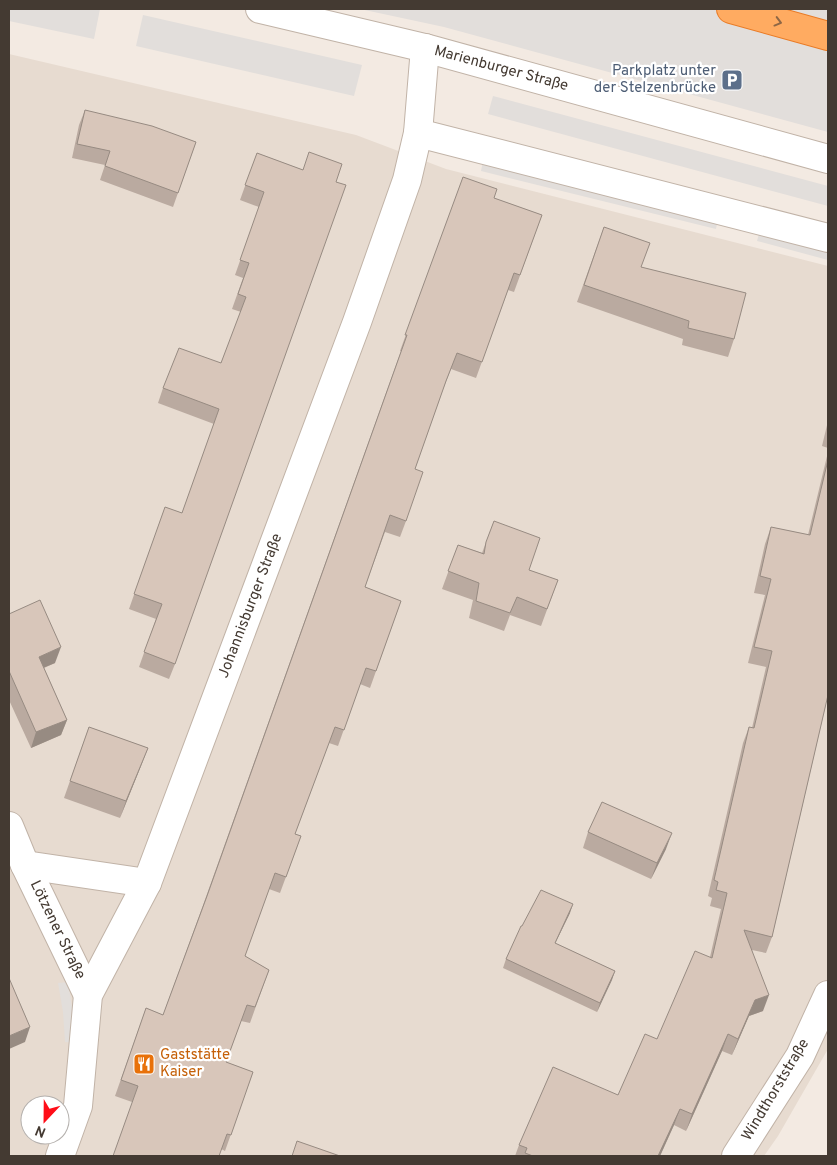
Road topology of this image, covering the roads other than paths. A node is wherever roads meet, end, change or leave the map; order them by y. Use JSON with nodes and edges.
{"nodes":[{"id":1,"x":260,"y":9,"type":"edge"},
{"id":2,"x":731,"y":9,"type":"edge"},
{"id":3,"x":828,"y":36,"type":"edge"},
{"id":4,"x":425,"y":48,"type":"junction"},
{"id":5,"x":418,"y":133,"type":"junction"},
{"id":6,"x":828,"y":158,"type":"edge"},
{"id":7,"x":828,"y":238,"type":"edge"},
{"id":8,"x":9,"y":826,"type":"edge"},
{"id":9,"x":26,"y":865,"type":"junction"},
{"id":10,"x":147,"y":884,"type":"junction"},
{"id":11,"x":88,"y":995,"type":"junction"},
{"id":12,"x":828,"y":995,"type":"edge"},
{"id":13,"x":60,"y":1156,"type":"edge"},
{"id":14,"x":736,"y":1156,"type":"edge"}],
"edges":[{"from":1,"to":4,"type":"street","name":"Marienburger Straße"},
{"from":2,"to":3,"type":"highway","one_way":true},
{"from":4,"to":5,"type":"street","name":"Johannisburger Straße"},
{"from":4,"to":6,"type":"street","name":"Marienburger Straße"},
{"from":5,"to":7,"type":"street"},
{"from":5,"to":10,"type":"street","name":"Johannisburger Straße"},
{"from":8,"to":9,"type":"street","name":"Lötzener Straße"},
{"from":9,"to":10,"type":"street","name":"Lötzener Straße"},
{"from":9,"to":11,"type":"street","name":"Lötzener Straße"},
{"from":10,"to":11,"type":"street","name":"Johannisburger Straße"},
{"from":11,"to":13,"type":"street","name":"Johannisburger Straße"},
{"from":12,"to":14,"type":"street","name":"Windthorststraße"}]}
